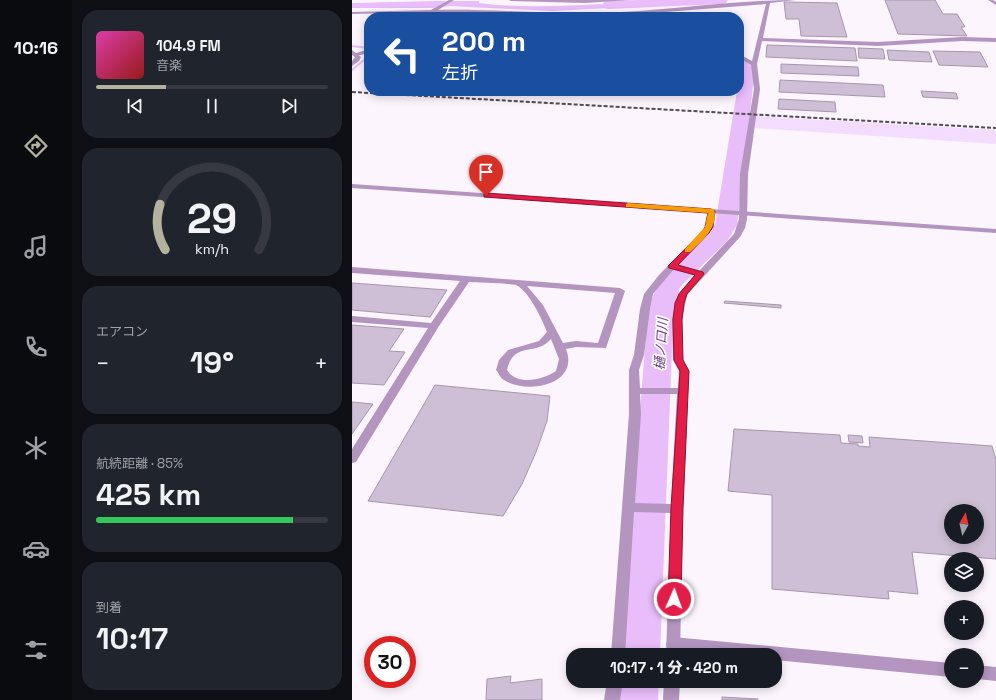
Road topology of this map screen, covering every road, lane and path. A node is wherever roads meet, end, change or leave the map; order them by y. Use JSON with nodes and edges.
{"nodes":[{"id":1,"x":355,"y":0,"type":"edge"},
{"id":2,"x":370,"y":0,"type":"edge"},
{"id":3,"x":452,"y":0,"type":"edge"},
{"id":4,"x":511,"y":0,"type":"edge"},
{"id":5,"x":629,"y":0,"type":"edge"},
{"id":6,"x":794,"y":0,"type":"edge"},
{"id":7,"x":990,"y":0,"type":"edge"},
{"id":8,"x":769,"y":1,"type":"edge"},
{"id":9,"x":996,"y":4,"type":"edge"},
{"id":10,"x":432,"y":11,"type":"junction"},
{"id":11,"x":392,"y":12,"type":"edge"},
{"id":12,"x":477,"y":12,"type":"edge"},
{"id":13,"x":653,"y":12,"type":"edge"},
{"id":14,"x":352,"y":13,"type":"edge"},
{"id":15,"x":364,"y":13,"type":"edge"},
{"id":16,"x":760,"y":40,"type":"junction"},
{"id":17,"x":996,"y":40,"type":"edge"},
{"id":18,"x":364,"y":52,"type":"edge"},
{"id":19,"x":354,"y":53,"type":"edge"},
{"id":20,"x":744,"y":59,"type":"edge"},
{"id":21,"x":352,"y":64,"type":"edge"},
{"id":22,"x":754,"y":64,"type":"junction"},
{"id":23,"x":352,"y":186,"type":"edge"},
{"id":24,"x":714,"y":211,"type":"junction"},
{"id":25,"x":740,"y":213,"type":"junction"},
{"id":26,"x":996,"y":231,"type":"edge"},
{"id":27,"x":674,"y":266,"type":"junction"},
{"id":28,"x":352,"y":270,"type":"edge"},
{"id":29,"x":697,"y":273,"type":"junction"},
{"id":30,"x":466,"y":279,"type":"junction"},
{"id":31,"x":518,"y":283,"type":"junction"},
{"id":32,"x":352,"y":319,"type":"edge"},
{"id":33,"x":434,"y":326,"type":"junction"},
{"id":34,"x":552,"y":332,"type":"junction"},
{"id":35,"x":560,"y":347,"type":"junction"},
{"id":36,"x":639,"y":391,"type":"junction"},
{"id":37,"x":679,"y":391,"type":"junction"},
{"id":38,"x":352,"y":458,"type":"edge"},
{"id":39,"x":632,"y":507,"type":"junction"},
{"id":40,"x":674,"y":508,"type":"junction"},
{"id":41,"x":619,"y":648,"type":"edge"},
{"id":42,"x":673,"y":648,"type":"edge"},
{"id":43,"x":782,"y":657,"type":"edge"},
{"id":44,"x":944,"y":669,"type":"edge"},
{"id":45,"x":984,"y":673,"type":"edge"},
{"id":46,"x":996,"y":674,"type":"edge"},
{"id":47,"x":614,"y":688,"type":"edge"},
{"id":48,"x":672,"y":688,"type":"edge"},
{"id":49,"x":612,"y":700,"type":"edge"},
{"id":50,"x":671,"y":700,"type":"edge"}],
"edges":[{"from":1,"to":2,"type":"street"},
{"from":3,"to":10,"type":"street"},
{"from":4,"to":5,"type":"street"},
{"from":6,"to":8,"type":"street"},
{"from":7,"to":9,"type":"street"},
{"from":8,"to":13,"type":"street"},
{"from":8,"to":16,"type":"street"},
{"from":10,"to":11,"type":"street"},
{"from":10,"to":12,"type":"street"},
{"from":14,"to":15,"type":"street"},
{"from":16,"to":17,"type":"street"},
{"from":16,"to":22,"type":"street"},
{"from":18,"to":19,"type":"street"},
{"from":19,"to":21,"type":"street"},
{"from":20,"to":22,"type":"street"},
{"from":22,"to":25,"type":"street"},
{"from":23,"to":24,"type":"street"},
{"from":24,"to":25,"type":"street"},
{"from":24,"to":27,"type":"street"},
{"from":25,"to":26,"type":"street"},
{"from":25,"to":29,"type":"street"},
{"from":27,"to":29,"type":"street"},
{"from":27,"to":36,"type":"street"},
{"from":28,"to":30,"type":"street"},
{"from":29,"to":37,"type":"street"},
{"from":30,"to":31,"type":"street"},
{"from":30,"to":33,"type":"street"},
{"from":31,"to":34,"type":"street"},
{"from":31,"to":35,"type":"street"},
{"from":32,"to":33,"type":"street"},
{"from":33,"to":38,"type":"street"},
{"from":34,"to":35,"type":"street"},
{"from":34,"to":35,"type":"street"},
{"from":36,"to":37,"type":"street"},
{"from":36,"to":39,"type":"street"},
{"from":37,"to":40,"type":"street"},
{"from":39,"to":40,"type":"street"},
{"from":39,"to":41,"type":"street"},
{"from":40,"to":42,"type":"street"},
{"from":43,"to":44,"type":"street"},
{"from":45,"to":46,"type":"street"},
{"from":47,"to":49,"type":"street"},
{"from":48,"to":50,"type":"street"}]}
